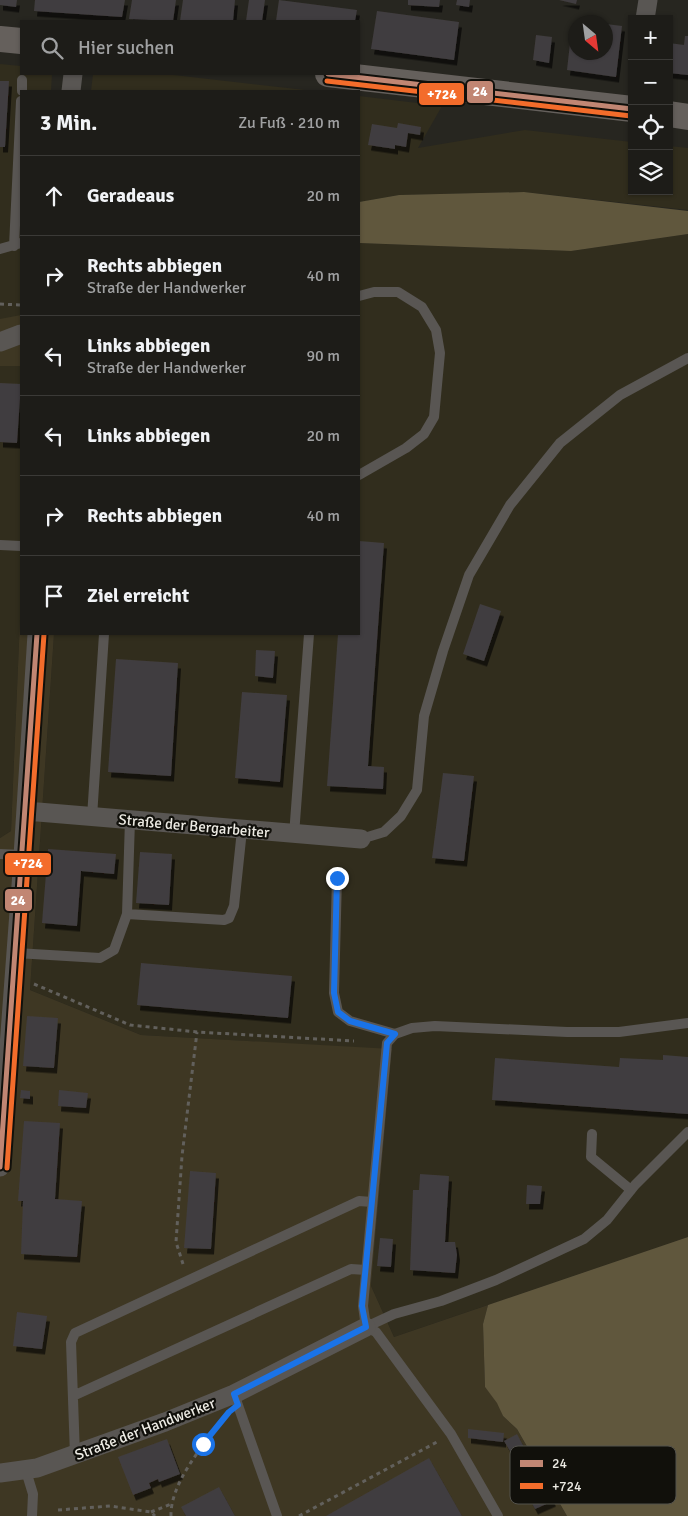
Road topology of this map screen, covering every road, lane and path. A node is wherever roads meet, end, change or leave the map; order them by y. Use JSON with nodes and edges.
{"nodes":[{"id":1,"x":648,"y":0,"type":"edge"},
{"id":2,"x":646,"y":15,"type":"edge"},
{"id":3,"x":0,"y":39,"type":"edge"},
{"id":4,"x":20,"y":41,"type":"edge"},
{"id":5,"x":73,"y":75,"type":"edge"},
{"id":6,"x":337,"y":75,"type":"edge"},
{"id":7,"x":22,"y":80,"type":"dead end"},
{"id":8,"x":22,"y":90,"type":"edge"},
{"id":9,"x":71,"y":90,"type":"edge"},
{"id":10,"x":628,"y":109,"type":"edge"},
{"id":11,"x":673,"y":115,"type":"edge"},
{"id":12,"x":688,"y":117,"type":"edge"},
{"id":13,"x":20,"y":137,"type":"edge"},
{"id":14,"x":17,"y":244,"type":"edge"},
{"id":15,"x":0,"y":249,"type":"edge"},
{"id":16,"x":360,"y":296,"type":"edge"},
{"id":17,"x":0,"y":304,"type":"edge"},
{"id":18,"x":20,"y":305,"type":"edge"},
{"id":19,"x":20,"y":334,"type":"edge"},
{"id":20,"x":0,"y":342,"type":"edge"},
{"id":21,"x":688,"y":358,"type":"edge"},
{"id":22,"x":360,"y":474,"type":"edge"},
{"id":23,"x":0,"y":545,"type":"edge"},
{"id":24,"x":20,"y":546,"type":"edge"},
{"id":25,"x":37,"y":635,"type":"edge"},
{"id":26,"x":104,"y":635,"type":"edge"},
{"id":27,"x":309,"y":635,"type":"edge"},
{"id":28,"x":26,"y":811,"type":"junction"},
{"id":29,"x":92,"y":817,"type":"junction"},
{"id":30,"x":130,"y":820,"type":"junction"},
{"id":31,"x":242,"y":830,"type":"junction"},
{"id":32,"x":294,"y":834,"type":"junction"},
{"id":33,"x":362,"y":839,"type":"joint"},
{"id":34,"x":0,"y":854,"type":"edge"},
{"id":35,"x":24,"y":855,"type":"junction"},
{"id":36,"x":337,"y":878,"type":"dead end"},
{"id":37,"x":127,"y":914,"type":"junction"},
{"id":38,"x":16,"y":953,"type":"junction"},
{"id":39,"x":14,"y":975,"type":"junction"},
{"id":40,"x":688,"y":1023,"type":"edge"},
{"id":41,"x":197,"y":1032,"type":"junction"},
{"id":42,"x":395,"y":1034,"type":"junction"},
{"id":43,"x":387,"y":1043,"type":"junction"},
{"id":44,"x":688,"y":1132,"type":"edge"},
{"id":45,"x":592,"y":1134,"type":"dead end"},
{"id":46,"x":0,"y":1167,"type":"edge"},
{"id":47,"x":631,"y":1190,"type":"junction"},
{"id":48,"x":372,"y":1202,"type":"junction"},
{"id":49,"x":366,"y":1270,"type":"junction"},
{"id":50,"x":187,"y":1279,"type":"junction"},
{"id":51,"x":366,"y":1327,"type":"junction"},
{"id":52,"x":73,"y":1396,"type":"junction"},
{"id":53,"x":236,"y":1400,"type":"junction"},
{"id":54,"x":451,"y":1434,"type":"junction"},
{"id":55,"x":75,"y":1456,"type":"junction"},
{"id":56,"x":26,"y":1471,"type":"junction"},
{"id":57,"x":0,"y":1473,"type":"edge"},
{"id":58,"x":170,"y":1504,"type":"junction"},
{"id":59,"x":58,"y":1510,"type":"dead end"},
{"id":60,"x":151,"y":1512,"type":"junction"},
{"id":61,"x":32,"y":1516,"type":"edge"},
{"id":62,"x":155,"y":1516,"type":"edge"},
{"id":63,"x":171,"y":1516,"type":"edge"},
{"id":64,"x":277,"y":1516,"type":"edge"},
{"id":65,"x":299,"y":1516,"type":"edge"},
{"id":66,"x":498,"y":1516,"type":"edge"}],
"edges":[{"from":1,"to":2,"type":"street"},
{"from":3,"to":4,"type":"main road"},
{"from":5,"to":9,"type":"street"},
{"from":6,"to":10,"type":"main road"},
{"from":7,"to":8,"type":"lane"},
{"from":11,"to":12,"type":"main road"},
{"from":13,"to":14,"type":"lane"},
{"from":14,"to":15,"type":"lane"},
{"from":16,"to":22,"type":"lane"},
{"from":17,"to":18,"type":"path"},
{"from":19,"to":20,"type":"street"},
{"from":21,"to":33,"type":"lane"},
{"from":23,"to":24,"type":"lane"},
{"from":25,"to":28,"type":"street"},
{"from":26,"to":29,"type":"lane"},
{"from":27,"to":32,"type":"lane"},
{"from":28,"to":29,"type":"street","name":"Straße der Bergarbeiter"},
{"from":28,"to":35,"type":"street"},
{"from":29,"to":30,"type":"street","name":"Straße der Bergarbeiter"},
{"from":30,"to":31,"type":"street","name":"Straße der Bergarbeiter"},
{"from":30,"to":37,"type":"lane"},
{"from":31,"to":32,"type":"street","name":"Straße der Bergarbeiter"},
{"from":31,"to":37,"type":"lane"},
{"from":32,"to":33,"type":"street","name":"Straße der Bergarbeiter"},
{"from":34,"to":35,"type":"lane"},
{"from":35,"to":38,"type":"street"},
{"from":36,"to":42,"type":"lane"},
{"from":37,"to":38,"type":"lane"},
{"from":38,"to":39,"type":"street"},
{"from":39,"to":41,"type":"path"},
{"from":39,"to":46,"type":"street"},
{"from":40,"to":42,"type":"lane"},
{"from":41,"to":43,"type":"path"},
{"from":41,"to":50,"type":"path"},
{"from":42,"to":43,"type":"lane"},
{"from":43,"to":48,"type":"lane"},
{"from":44,"to":47,"type":"lane"},
{"from":45,"to":47,"type":"lane"},
{"from":47,"to":51,"type":"lane"},
{"from":48,"to":49,"type":"lane"},
{"from":48,"to":50,"type":"lane"},
{"from":49,"to":51,"type":"lane"},
{"from":49,"to":52,"type":"lane"},
{"from":50,"to":52,"type":"lane"},
{"from":51,"to":53,"type":"street","name":"Straße der Handwerker"},
{"from":51,"to":54,"type":"lane"},
{"from":52,"to":55,"type":"lane"},
{"from":53,"to":55,"type":"street","name":"Straße der Handwerker"},
{"from":53,"to":58,"type":"path"},
{"from":53,"to":64,"type":"lane"},
{"from":54,"to":65,"type":"path"},
{"from":54,"to":66,"type":"lane"},
{"from":55,"to":56,"type":"street","name":"Straße der Handwerker"},
{"from":56,"to":57,"type":"street","name":"Straße der Handwerker"},
{"from":56,"to":61,"type":"lane"},
{"from":58,"to":60,"type":"path"},
{"from":58,"to":63,"type":"path"},
{"from":59,"to":60,"type":"path"},
{"from":60,"to":62,"type":"path"}]}
